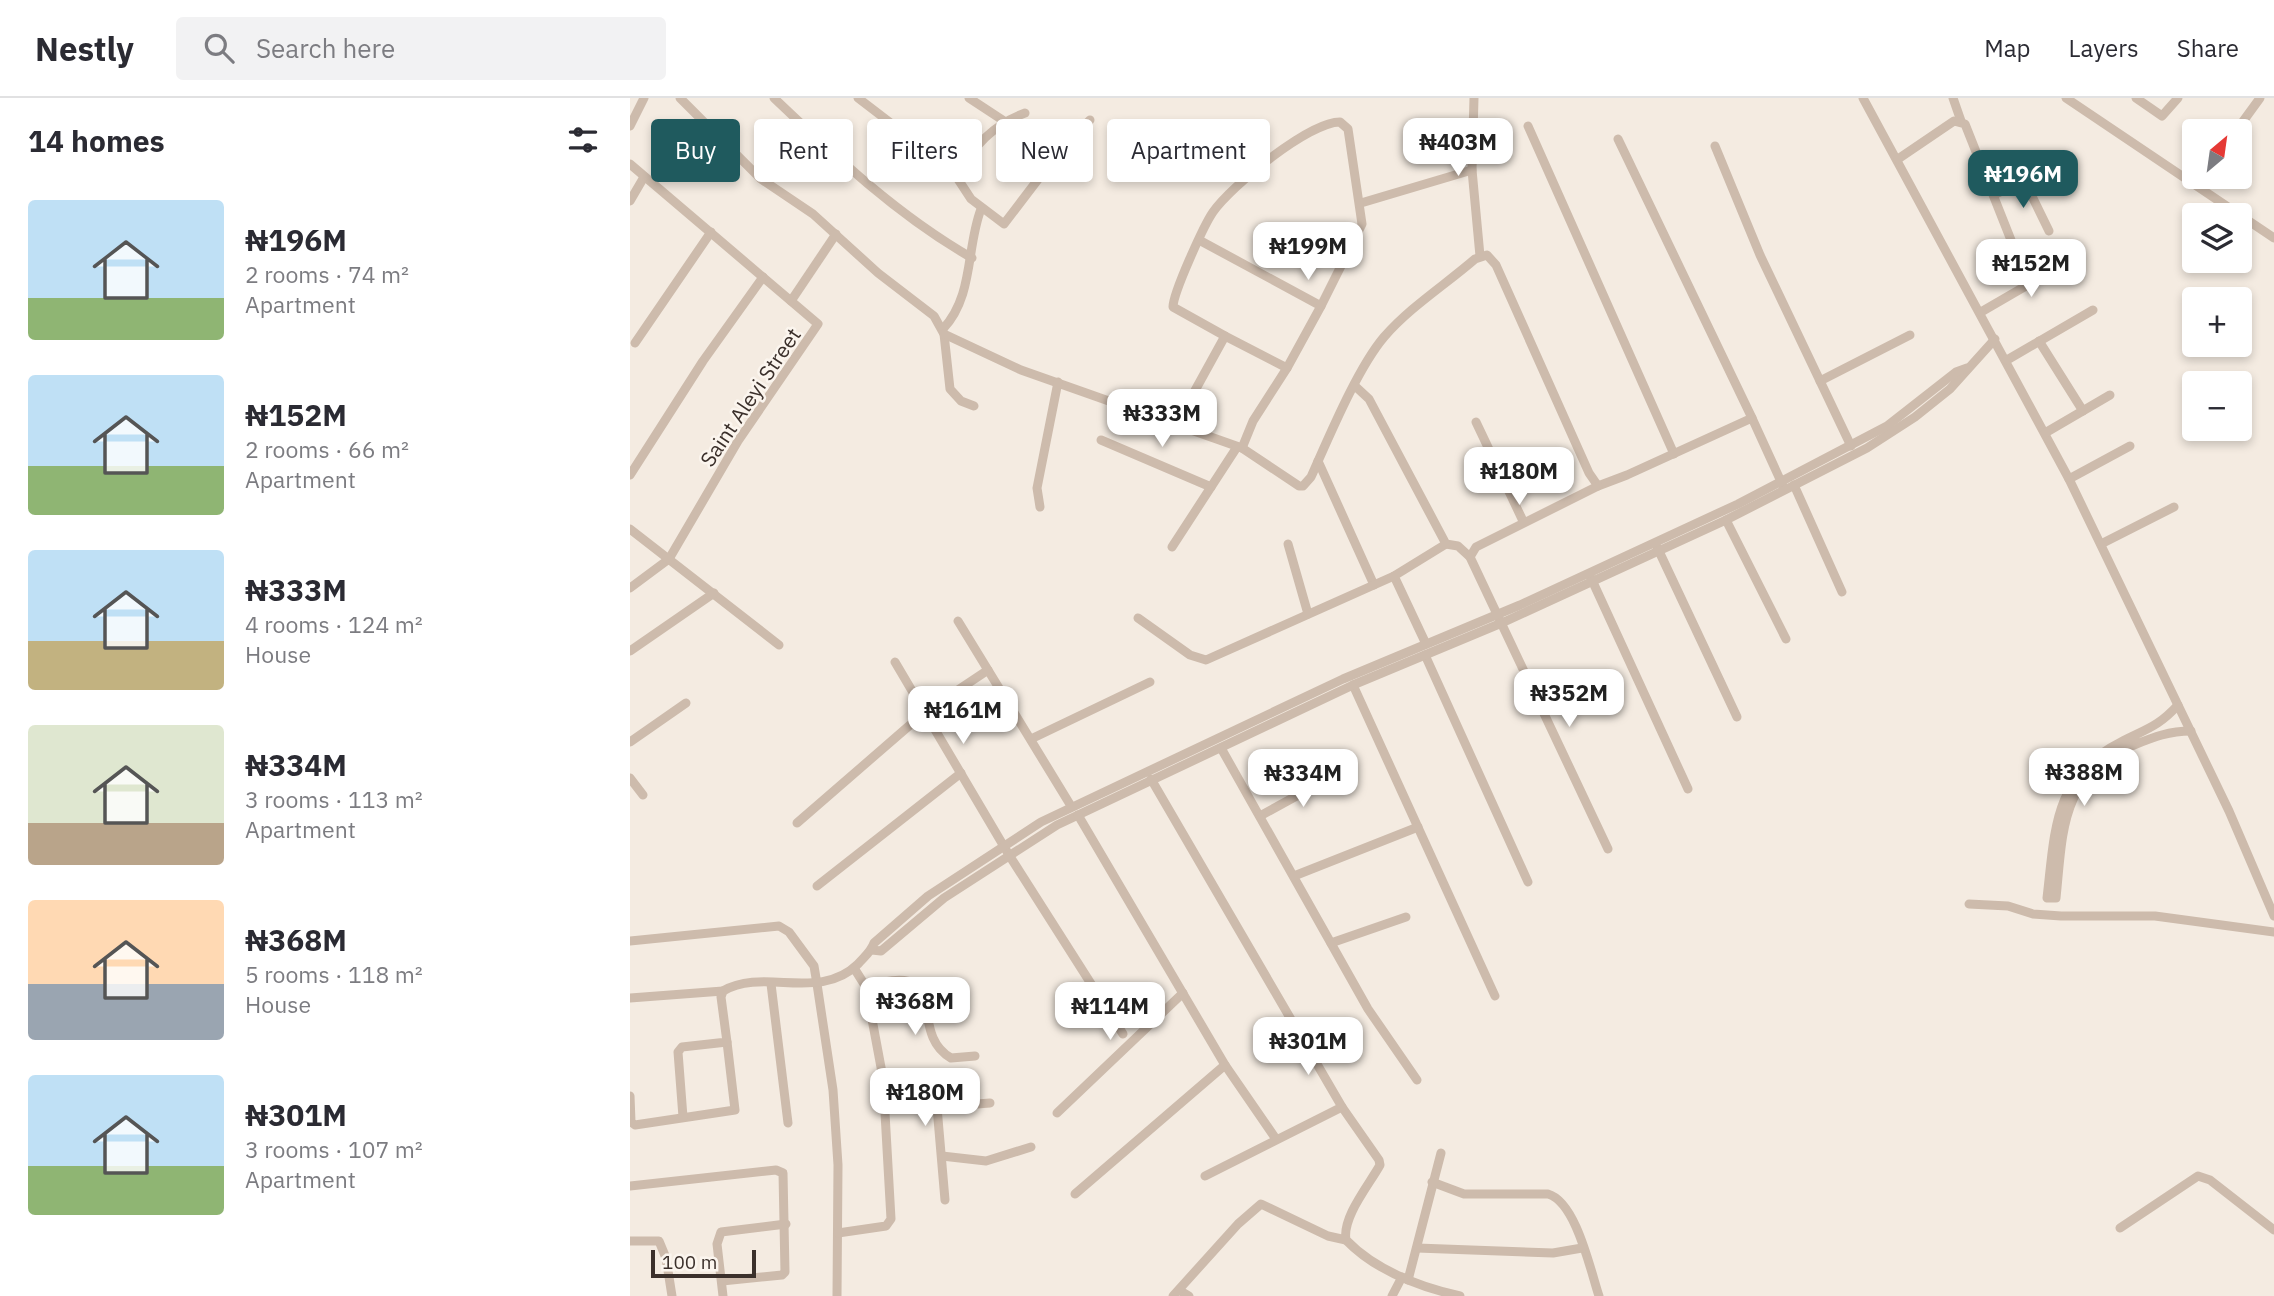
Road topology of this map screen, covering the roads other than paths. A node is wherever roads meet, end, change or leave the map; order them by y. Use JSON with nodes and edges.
{"nodes":[{"id":1,"x":644,"y":98,"type":"edge"},
{"id":2,"x":680,"y":98,"type":"edge"},
{"id":3,"x":774,"y":98,"type":"edge"},
{"id":4,"x":858,"y":98,"type":"edge"},
{"id":5,"x":969,"y":98,"type":"edge"},
{"id":6,"x":1474,"y":98,"type":"edge"},
{"id":7,"x":1863,"y":98,"type":"edge"},
{"id":8,"x":1953,"y":98,"type":"edge"},
{"id":9,"x":2136,"y":98,"type":"edge"},
{"id":10,"x":2178,"y":98,"type":"edge"},
{"id":11,"x":2260,"y":98,"type":"edge"},
{"id":12,"x":2068,"y":99,"type":"edge"},
{"id":13,"x":1025,"y":113,"type":"dead end"},
{"id":14,"x":885,"y":119,"type":"edge"},
{"id":15,"x":1001,"y":119,"type":"edge"},
{"id":16,"x":1009,"y":119,"type":"edge"},
{"id":17,"x":2245,"y":119,"type":"edge"},
{"id":18,"x":1961,"y":121,"type":"junction"},
{"id":19,"x":630,"y":126,"type":"edge"},
{"id":20,"x":1528,"y":126,"type":"dead end"},
{"id":21,"x":996,"y":128,"type":"edge"},
{"id":22,"x":982,"y":139,"type":"edge"},
{"id":23,"x":1618,"y":139,"type":"dead end"},
{"id":24,"x":1716,"y":146,"type":"dead end"},
{"id":25,"x":1898,"y":159,"type":"junction"},
{"id":26,"x":630,"y":164,"type":"edge"},
{"id":27,"x":1472,"y":170,"type":"junction"},
{"id":28,"x":644,"y":177,"type":"junction"},
{"id":29,"x":961,"y":182,"type":"edge"},
{"id":30,"x":1036,"y":182,"type":"edge"},
{"id":31,"x":1994,"y":195,"type":"junction"},
{"id":32,"x":630,"y":201,"type":"edge"},
{"id":33,"x":1361,"y":203,"type":"junction"},
{"id":34,"x":981,"y":209,"type":"junction"},
{"id":35,"x":2049,"y":230,"type":"dead end"},
{"id":36,"x":711,"y":232,"type":"junction"},
{"id":37,"x":836,"y":234,"type":"junction"},
{"id":38,"x":2274,"y":238,"type":"edge"},
{"id":39,"x":1199,"y":240,"type":"junction"},
{"id":40,"x":1480,"y":256,"type":"junction"},
{"id":41,"x":972,"y":258,"type":"junction"},
{"id":42,"x":2067,"y":262,"type":"dead end"},
{"id":43,"x":762,"y":277,"type":"junction"},
{"id":44,"x":2028,"y":283,"type":"junction"},
{"id":45,"x":791,"y":300,"type":"junction"},
{"id":46,"x":1321,"y":306,"type":"junction"},
{"id":47,"x":2093,"y":310,"type":"dead end"},
{"id":48,"x":1981,"y":312,"type":"junction"},
{"id":49,"x":944,"y":332,"type":"junction"},
{"id":50,"x":1910,"y":335,"type":"dead end"},
{"id":51,"x":1225,"y":336,"type":"junction"},
{"id":52,"x":1995,"y":339,"type":"junction"},
{"id":53,"x":2039,"y":341,"type":"junction"},
{"id":54,"x":635,"y":342,"type":"dead end"},
{"id":55,"x":2007,"y":360,"type":"junction"},
{"id":56,"x":1287,"y":368,"type":"junction"},
{"id":57,"x":1966,"y":368,"type":"junction"},
{"id":58,"x":1820,"y":381,"type":"junction"},
{"id":59,"x":1058,"y":382,"type":"junction"},
{"id":60,"x":1355,"y":386,"type":"junction"},
{"id":61,"x":2110,"y":395,"type":"dead end"},
{"id":62,"x":974,"y":406,"type":"dead end"},
{"id":63,"x":2083,"y":411,"type":"junction"},
{"id":64,"x":1752,"y":418,"type":"junction"},
{"id":65,"x":1476,"y":422,"type":"dead end"},
{"id":66,"x":1176,"y":425,"type":"junction"},
{"id":67,"x":2045,"y":433,"type":"junction"},
{"id":68,"x":1101,"y":440,"type":"dead end"},
{"id":69,"x":1851,"y":446,"type":"junction"},
{"id":70,"x":2130,"y":446,"type":"dead end"},
{"id":71,"x":1240,"y":447,"type":"junction"},
{"id":72,"x":1674,"y":454,"type":"junction"},
{"id":73,"x":1318,"y":461,"type":"junction"},
{"id":74,"x":630,"y":475,"type":"edge"},
{"id":75,"x":2069,"y":479,"type":"junction"},
{"id":76,"x":1598,"y":485,"type":"junction"},
{"id":77,"x":1787,"y":486,"type":"junction"},
{"id":78,"x":1211,"y":487,"type":"junction"},
{"id":79,"x":1040,"y":507,"type":"dead end"},
{"id":80,"x":2174,"y":507,"type":"dead end"},
{"id":81,"x":1726,"y":520,"type":"junction"},
{"id":82,"x":1523,"y":521,"type":"junction"},
{"id":83,"x":630,"y":529,"type":"edge"},
{"id":84,"x":1288,"y":544,"type":"dead end"},
{"id":85,"x":1446,"y":544,"type":"junction"},
{"id":86,"x":2101,"y":544,"type":"junction"},
{"id":87,"x":1657,"y":546,"type":"junction"},
{"id":88,"x":1172,"y":547,"type":"dead end"},
{"id":89,"x":1470,"y":557,"type":"junction"},
{"id":90,"x":670,"y":559,"type":"junction"},
{"id":91,"x":1394,"y":576,"type":"junction"},
{"id":92,"x":1591,"y":577,"type":"junction"},
{"id":93,"x":1374,"y":584,"type":"junction"},
{"id":94,"x":630,"y":588,"type":"edge"},
{"id":95,"x":1842,"y":592,"type":"dead end"},
{"id":96,"x":713,"y":593,"type":"junction"},
{"id":97,"x":1308,"y":614,"type":"junction"},
{"id":98,"x":1138,"y":618,"type":"dead end"},
{"id":99,"x":1501,"y":618,"type":"junction"},
{"id":100,"x":958,"y":621,"type":"dead end"},
{"id":101,"x":1786,"y":639,"type":"dead end"},
{"id":102,"x":1426,"y":644,"type":"junction"},
{"id":103,"x":779,"y":645,"type":"dead end"},
{"id":104,"x":630,"y":651,"type":"edge"},
{"id":105,"x":1424,"y":655,"type":"junction"},
{"id":106,"x":895,"y":662,"type":"dead end"},
{"id":107,"x":988,"y":670,"type":"junction"},
{"id":108,"x":1150,"y":682,"type":"dead end"},
{"id":109,"x":1353,"y":685,"type":"junction"},
{"id":110,"x":686,"y":703,"type":"dead end"},
{"id":111,"x":2178,"y":705,"type":"junction"},
{"id":112,"x":925,"y":712,"type":"junction"},
{"id":113,"x":1737,"y":717,"type":"dead end"},
{"id":114,"x":2191,"y":731,"type":"junction"},
{"id":115,"x":1235,"y":736,"type":"junction"},
{"id":116,"x":1031,"y":739,"type":"junction"},
{"id":117,"x":630,"y":742,"type":"edge"},
{"id":118,"x":1222,"y":748,"type":"junction"},
{"id":119,"x":2099,"y":760,"type":"junction"},
{"id":120,"x":961,"y":773,"type":"junction"},
{"id":121,"x":1331,"y":777,"type":"dead end"},
{"id":122,"x":630,"y":778,"type":"edge"},
{"id":123,"x":1151,"y":779,"type":"junction"},
{"id":124,"x":1688,"y":789,"type":"dead end"},
{"id":125,"x":1112,"y":792,"type":"junction"},
{"id":126,"x":643,"y":795,"type":"dead end"},
{"id":127,"x":1071,"y":806,"type":"junction"},
{"id":128,"x":1078,"y":815,"type":"junction"},
{"id":129,"x":1260,"y":816,"type":"junction"},
{"id":130,"x":797,"y":823,"type":"dead end"},
{"id":131,"x":1418,"y":827,"type":"junction"},
{"id":132,"x":2058,"y":835,"type":"junction"},
{"id":133,"x":1608,"y":849,"type":"dead end"},
{"id":134,"x":1007,"y":850,"type":"junction"},
{"id":135,"x":1294,"y":876,"type":"junction"},
{"id":136,"x":1528,"y":882,"type":"dead end"},
{"id":137,"x":817,"y":886,"type":"dead end"},
{"id":138,"x":939,"y":888,"type":"junction"},
{"id":139,"x":944,"y":898,"type":"junction"},
{"id":140,"x":1969,"y":904,"type":"dead end"},
{"id":141,"x":2274,"y":916,"type":"edge"},
{"id":142,"x":1406,"y":917,"type":"dead end"},
{"id":143,"x":2274,"y":932,"type":"edge"},
{"id":144,"x":630,"y":941,"type":"edge"},
{"id":145,"x":1331,"y":943,"type":"junction"},
{"id":146,"x":872,"y":950,"type":"junction"},
{"id":147,"x":854,"y":968,"type":"junction"},
{"id":148,"x":771,"y":984,"type":"junction"},
{"id":149,"x":817,"y":984,"type":"junction"},
{"id":150,"x":866,"y":986,"type":"junction"},
{"id":151,"x":723,"y":991,"type":"junction"},
{"id":152,"x":1183,"y":993,"type":"junction"},
{"id":153,"x":1496,"y":996,"type":"dead end"},
{"id":154,"x":630,"y":998,"type":"edge"},
{"id":155,"x":1123,"y":1034,"type":"dead end"},
{"id":156,"x":727,"y":1042,"type":"junction"},
{"id":157,"x":975,"y":1056,"type":"dead end"},
{"id":158,"x":1225,"y":1065,"type":"junction"},
{"id":159,"x":883,"y":1078,"type":"junction"},
{"id":160,"x":1417,"y":1080,"type":"dead end"},
{"id":161,"x":630,"y":1096,"type":"edge"},
{"id":162,"x":990,"y":1103,"type":"dead end"},
{"id":163,"x":938,"y":1107,"type":"junction"},
{"id":164,"x":1342,"y":1107,"type":"junction"},
{"id":165,"x":1057,"y":1113,"type":"dead end"},
{"id":166,"x":683,"y":1117,"type":"junction"},
{"id":167,"x":788,"y":1123,"type":"dead end"},
{"id":168,"x":1276,"y":1139,"type":"junction"},
{"id":169,"x":1031,"y":1147,"type":"dead end"},
{"id":170,"x":1441,"y":1153,"type":"dead end"},
{"id":171,"x":942,"y":1156,"type":"junction"},
{"id":172,"x":1205,"y":1176,"type":"dead end"},
{"id":173,"x":1432,"y":1182,"type":"junction"},
{"id":174,"x":630,"y":1186,"type":"edge"},
{"id":175,"x":1075,"y":1194,"type":"dead end"},
{"id":176,"x":945,"y":1200,"type":"dead end"},
{"id":177,"x":786,"y":1224,"type":"junction"},
{"id":178,"x":2120,"y":1228,"type":"dead end"},
{"id":179,"x":2274,"y":1230,"type":"edge"},
{"id":180,"x":838,"y":1233,"type":"junction"},
{"id":181,"x":1346,"y":1240,"type":"junction"},
{"id":182,"x":630,"y":1241,"type":"edge"},
{"id":183,"x":1417,"y":1248,"type":"junction"},
{"id":184,"x":1582,"y":1248,"type":"junction"},
{"id":185,"x":1405,"y":1278,"type":"junction"},
{"id":186,"x":722,"y":1281,"type":"junction"},
{"id":187,"x":1176,"y":1293,"type":"edge"},
{"id":188,"x":1428,"y":1293,"type":"edge"},
{"id":189,"x":672,"y":1296,"type":"edge"},
{"id":190,"x":723,"y":1296,"type":"edge"},
{"id":191,"x":837,"y":1296,"type":"edge"},
{"id":192,"x":1189,"y":1296,"type":"edge"},
{"id":193,"x":1392,"y":1296,"type":"edge"},
{"id":194,"x":1460,"y":1296,"type":"edge"},
{"id":195,"x":1599,"y":1296,"type":"edge"}],
"edges":[{"from":1,"to":19,"type":"street"},
{"from":2,"to":37,"type":"street"},
{"from":3,"to":41,"type":"street"},
{"from":4,"to":14,"type":"street"},
{"from":5,"to":15,"type":"street"},
{"from":6,"to":27,"type":"street"},
{"from":7,"to":25,"type":"street"},
{"from":8,"to":18,"type":"street"},
{"from":9,"to":10,"type":"street"},
{"from":11,"to":17,"type":"street"},
{"from":12,"to":38,"type":"street"},
{"from":13,"to":16,"type":"street"},
{"from":18,"to":25,"type":"street"},
{"from":18,"to":31,"type":"street"},
{"from":20,"to":72,"type":"street"},
{"from":21,"to":22,"type":"street"},
{"from":23,"to":64,"type":"street"},
{"from":24,"to":58,"type":"street"},
{"from":25,"to":48,"type":"street"},
{"from":26,"to":28,"type":"street","name":"Saint Aleyi Street"},
{"from":27,"to":33,"type":"street"},
{"from":27,"to":40,"type":"street"},
{"from":28,"to":32,"type":"street"},
{"from":28,"to":36,"type":"street","name":"Saint Aleyi Street"},
{"from":29,"to":34,"type":"street"},
{"from":30,"to":34,"type":"street"},
{"from":31,"to":35,"type":"street"},
{"from":31,"to":44,"type":"street"},
{"from":33,"to":39,"type":"street"},
{"from":33,"to":46,"type":"street"},
{"from":34,"to":41,"type":"street"},
{"from":36,"to":43,"type":"street","name":"Saint Aleyi Street"},
{"from":36,"to":54,"type":"street"},
{"from":37,"to":45,"type":"street"},
{"from":37,"to":49,"type":"street"},
{"from":39,"to":46,"type":"street"},
{"from":39,"to":51,"type":"street"},
{"from":40,"to":60,"type":"street"},
{"from":40,"to":76,"type":"street"},
{"from":41,"to":49,"type":"street"},
{"from":42,"to":44,"type":"street"},
{"from":43,"to":45,"type":"street","name":"Saint Aleyi Street"},
{"from":43,"to":74,"type":"street"},
{"from":44,"to":48,"type":"street"},
{"from":45,"to":90,"type":"street","name":"Saint Aleyi Street"},
{"from":46,"to":56,"type":"street"},
{"from":47,"to":53,"type":"street"},
{"from":48,"to":52,"type":"street"},
{"from":49,"to":59,"type":"street"},
{"from":49,"to":62,"type":"street"},
{"from":50,"to":58,"type":"street"},
{"from":51,"to":56,"type":"street"},
{"from":51,"to":66,"type":"street"},
{"from":52,"to":55,"type":"street"},
{"from":52,"to":57,"type":"street"},
{"from":53,"to":55,"type":"street"},
{"from":53,"to":63,"type":"street"},
{"from":55,"to":67,"type":"street"},
{"from":56,"to":71,"type":"street"},
{"from":57,"to":69,"type":"street"},
{"from":57,"to":77,"type":"street"},
{"from":58,"to":69,"type":"street"},
{"from":59,"to":66,"type":"street"},
{"from":59,"to":79,"type":"street"},
{"from":60,"to":73,"type":"street"},
{"from":60,"to":85,"type":"street"},
{"from":61,"to":63,"type":"street"},
{"from":63,"to":67,"type":"street"},
{"from":64,"to":72,"type":"street"},
{"from":64,"to":77,"type":"street"},
{"from":65,"to":82,"type":"street"},
{"from":66,"to":71,"type":"street"},
{"from":67,"to":75,"type":"street"},
{"from":68,"to":78,"type":"street"},
{"from":69,"to":77,"type":"street"},
{"from":70,"to":75,"type":"street"},
{"from":71,"to":73,"type":"street"},
{"from":71,"to":78,"type":"street"},
{"from":72,"to":76,"type":"street"},
{"from":73,"to":93,"type":"street"},
{"from":75,"to":86,"type":"street"},
{"from":76,"to":82,"type":"street"},
{"from":77,"to":81,"type":"street"},
{"from":77,"to":87,"type":"street"},
{"from":77,"to":95,"type":"street"},
{"from":78,"to":88,"type":"street"},
{"from":80,"to":86,"type":"street"},
{"from":81,"to":87,"type":"street"},
{"from":81,"to":101,"type":"street"},
{"from":82,"to":89,"type":"street"},
{"from":83,"to":90,"type":"street"},
{"from":84,"to":97,"type":"street"},
{"from":85,"to":89,"type":"street"},
{"from":85,"to":91,"type":"street"},
{"from":86,"to":111,"type":"street"},
{"from":87,"to":92,"type":"street"},
{"from":87,"to":113,"type":"street"},
{"from":89,"to":99,"type":"street"},
{"from":90,"to":94,"type":"street"},
{"from":90,"to":96,"type":"street"},
{"from":91,"to":93,"type":"street"},
{"from":91,"to":102,"type":"street"},
{"from":92,"to":99,"type":"street"},
{"from":92,"to":124,"type":"street"},
{"from":93,"to":97,"type":"street"},
{"from":96,"to":103,"type":"street"},
{"from":96,"to":104,"type":"street"},
{"from":97,"to":98,"type":"street"},
{"from":99,"to":102,"type":"street"},
{"from":99,"to":105,"type":"street"},
{"from":99,"to":133,"type":"street"},
{"from":100,"to":107,"type":"street"},
{"from":102,"to":115,"type":"street"},
{"from":105,"to":109,"type":"street"},
{"from":105,"to":136,"type":"street"},
{"from":106,"to":112,"type":"street"},
{"from":107,"to":112,"type":"street"},
{"from":107,"to":116,"type":"street"},
{"from":108,"to":116,"type":"street"},
{"from":109,"to":115,"type":"street"},
{"from":109,"to":131,"type":"street"},
{"from":110,"to":117,"type":"street"},
{"from":111,"to":114,"type":"street"},
{"from":111,"to":119,"type":"street"},
{"from":112,"to":120,"type":"street"},
{"from":112,"to":130,"type":"street"},
{"from":114,"to":119,"type":"street"},
{"from":114,"to":141,"type":"street"},
{"from":115,"to":118,"type":"street"},
{"from":115,"to":125,"type":"street"},
{"from":116,"to":127,"type":"street"},
{"from":118,"to":123,"type":"street"},
{"from":118,"to":129,"type":"street"},
{"from":119,"to":132,"type":"street"},
{"from":120,"to":134,"type":"street"},
{"from":120,"to":137,"type":"street"},
{"from":121,"to":129,"type":"street"},
{"from":122,"to":126,"type":"street"},
{"from":123,"to":125,"type":"street"},
{"from":123,"to":164,"type":"street"},
{"from":125,"to":127,"type":"street"},
{"from":125,"to":128,"type":"street"},
{"from":127,"to":134,"type":"street"},
{"from":128,"to":134,"type":"street"},
{"from":128,"to":152,"type":"street"},
{"from":129,"to":135,"type":"street"},
{"from":131,"to":135,"type":"street"},
{"from":131,"to":153,"type":"street"},
{"from":132,"to":132,"type":"street"},
{"from":134,"to":138,"type":"street"},
{"from":134,"to":139,"type":"street"},
{"from":134,"to":155,"type":"street"},
{"from":135,"to":145,"type":"street"},
{"from":138,"to":139,"type":"street"},
{"from":138,"to":146,"type":"street"},
{"from":139,"to":146,"type":"street"},
{"from":140,"to":143,"type":"street"},
{"from":142,"to":145,"type":"street"},
{"from":144,"to":149,"type":"street"},
{"from":145,"to":160,"type":"street"},
{"from":146,"to":147,"type":"street"},
{"from":147,"to":149,"type":"street"},
{"from":147,"to":150,"type":"street"},
{"from":148,"to":149,"type":"street"},
{"from":148,"to":151,"type":"street"},
{"from":148,"to":167,"type":"street"},
{"from":149,"to":180,"type":"street"},
{"from":150,"to":157,"type":"street"},
{"from":150,"to":159,"type":"street"},
{"from":151,"to":154,"type":"street"},
{"from":151,"to":156,"type":"street"},
{"from":152,"to":158,"type":"street"},
{"from":152,"to":165,"type":"street"},
{"from":156,"to":166,"type":"street"},
{"from":156,"to":166,"type":"street"},
{"from":158,"to":168,"type":"street"},
{"from":158,"to":175,"type":"street"},
{"from":159,"to":163,"type":"street"},
{"from":159,"to":180,"type":"street"},
{"from":161,"to":166,"type":"street"},
{"from":162,"to":163,"type":"street"},
{"from":163,"to":171,"type":"street"},
{"from":164,"to":168,"type":"street"},
{"from":164,"to":181,"type":"street"},
{"from":168,"to":172,"type":"street"},
{"from":169,"to":171,"type":"street"},
{"from":170,"to":173,"type":"street"},
{"from":171,"to":176,"type":"street"},
{"from":173,"to":183,"type":"street"},
{"from":173,"to":184,"type":"street"},
{"from":174,"to":177,"type":"street"},
{"from":177,"to":186,"type":"street"},
{"from":177,"to":186,"type":"street"},
{"from":178,"to":179,"type":"street"},
{"from":180,"to":191,"type":"street"},
{"from":181,"to":185,"type":"street"},
{"from":181,"to":187,"type":"street"},
{"from":182,"to":189,"type":"street"},
{"from":183,"to":184,"type":"street"},
{"from":183,"to":185,"type":"street"},
{"from":184,"to":195,"type":"street"},
{"from":185,"to":188,"type":"street"},
{"from":185,"to":193,"type":"street"},
{"from":186,"to":190,"type":"street"},
{"from":187,"to":192,"type":"street"},
{"from":188,"to":194,"type":"street"}]}
